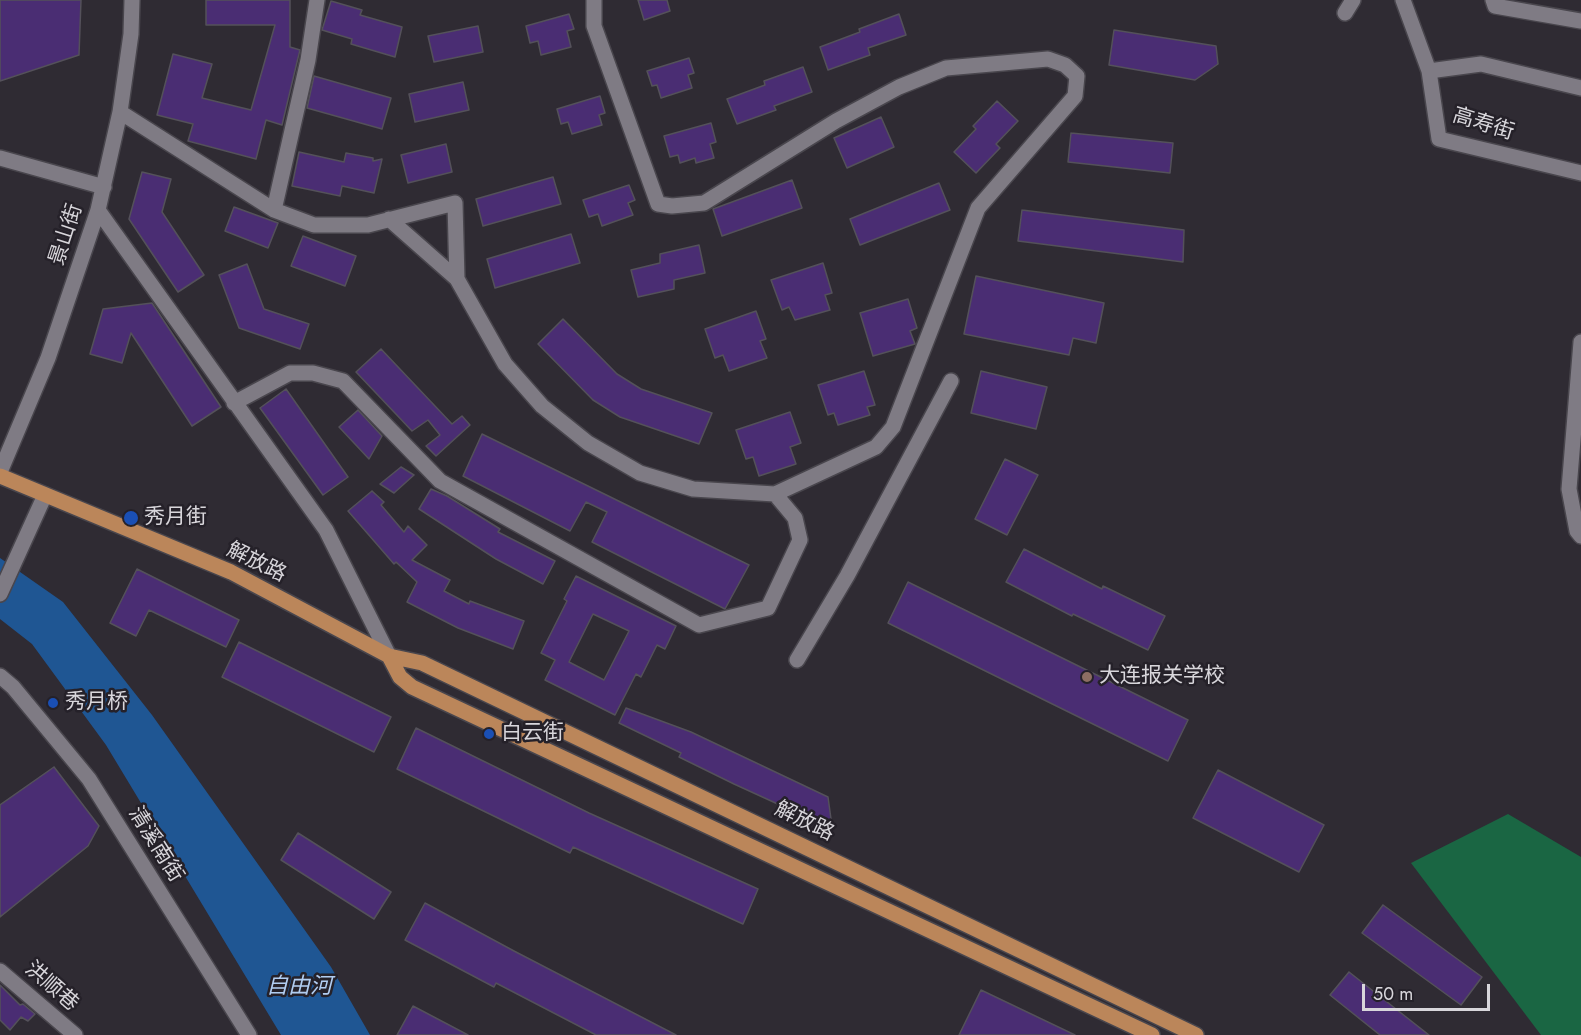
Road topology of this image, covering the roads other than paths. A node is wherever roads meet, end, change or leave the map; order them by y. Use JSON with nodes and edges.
{"nodes":[{"id":1,"x":132,"y":0,"type":"edge"},
{"id":2,"x":317,"y":0,"type":"edge"},
{"id":3,"x":594,"y":0,"type":"edge"},
{"id":4,"x":1403,"y":0,"type":"edge"},
{"id":5,"x":1493,"y":0,"type":"edge"},
{"id":6,"x":1581,"y":21,"type":"edge"},
{"id":7,"x":1429,"y":71,"type":"junction"},
{"id":8,"x":1581,"y":88,"type":"edge"},
{"id":9,"x":120,"y":112,"type":"junction"},
{"id":10,"x":0,"y":158,"type":"edge"},
{"id":11,"x":1581,"y":173,"type":"edge"},
{"id":12,"x":104,"y":187,"type":"junction"},
{"id":13,"x":98,"y":210,"type":"junction"},
{"id":14,"x":274,"y":210,"type":"junction"},
{"id":15,"x":389,"y":219,"type":"junction"},
{"id":16,"x":457,"y":279,"type":"junction"},
{"id":17,"x":1581,"y":342,"type":"edge"},
{"id":18,"x":951,"y":381,"type":"dead end"},
{"id":19,"x":234,"y":403,"type":"junction"},
{"id":20,"x":0,"y":474,"type":"edge"},
{"id":21,"x":45,"y":495,"type":"junction"},
{"id":22,"x":775,"y":495,"type":"junction"},
{"id":23,"x":1577,"y":514,"type":"edge"},
{"id":24,"x":1581,"y":536,"type":"edge"},
{"id":25,"x":0,"y":594,"type":"edge"},
{"id":26,"x":389,"y":656,"type":"junction"},
{"id":27,"x":797,"y":660,"type":"dead end"},
{"id":28,"x":0,"y":676,"type":"edge"},
{"id":29,"x":0,"y":971,"type":"edge"},
{"id":30,"x":1164,"y":1018,"type":"junction"},
{"id":31,"x":75,"y":1035,"type":"edge"},
{"id":32,"x":249,"y":1035,"type":"edge"},
{"id":33,"x":1153,"y":1035,"type":"edge"},
{"id":34,"x":1196,"y":1035,"type":"edge"}],
"edges":[{"from":1,"to":9,"type":"street","name":"景山街"},
{"from":2,"to":14,"type":"street"},
{"from":3,"to":22,"type":"street"},
{"from":4,"to":7,"type":"street","name":"高寿街"},
{"from":5,"to":6,"type":"street"},
{"from":7,"to":8,"type":"street"},
{"from":7,"to":11,"type":"street","name":"高寿街"},
{"from":9,"to":12,"type":"street","name":"景山街"},
{"from":9,"to":14,"type":"street"},
{"from":10,"to":12,"type":"street"},
{"from":12,"to":13,"type":"street","name":"景山街"},
{"from":13,"to":19,"type":"street"},
{"from":13,"to":20,"type":"street","name":"景山街"},
{"from":14,"to":15,"type":"street"},
{"from":15,"to":16,"type":"street"},
{"from":15,"to":16,"type":"street"},
{"from":16,"to":22,"type":"street"},
{"from":17,"to":23,"type":"street"},
{"from":18,"to":27,"type":"street"},
{"from":19,"to":22,"type":"street"},
{"from":19,"to":26,"type":"street"},
{"from":20,"to":21,"type":"main road","name":"解放路"},
{"from":21,"to":25,"type":"street"},
{"from":21,"to":26,"type":"main road","name":"解放路"},
{"from":23,"to":24,"type":"street"},
{"from":26,"to":30,"type":"main road","name":"解放路"},
{"from":26,"to":33,"type":"main road","name":"解放路"},
{"from":28,"to":32,"type":"street","name":"清溪南街"},
{"from":29,"to":31,"type":"street","name":"洪顺巷"},
{"from":30,"to":33,"type":"street"},
{"from":30,"to":34,"type":"main road","name":"解放路"}]}
